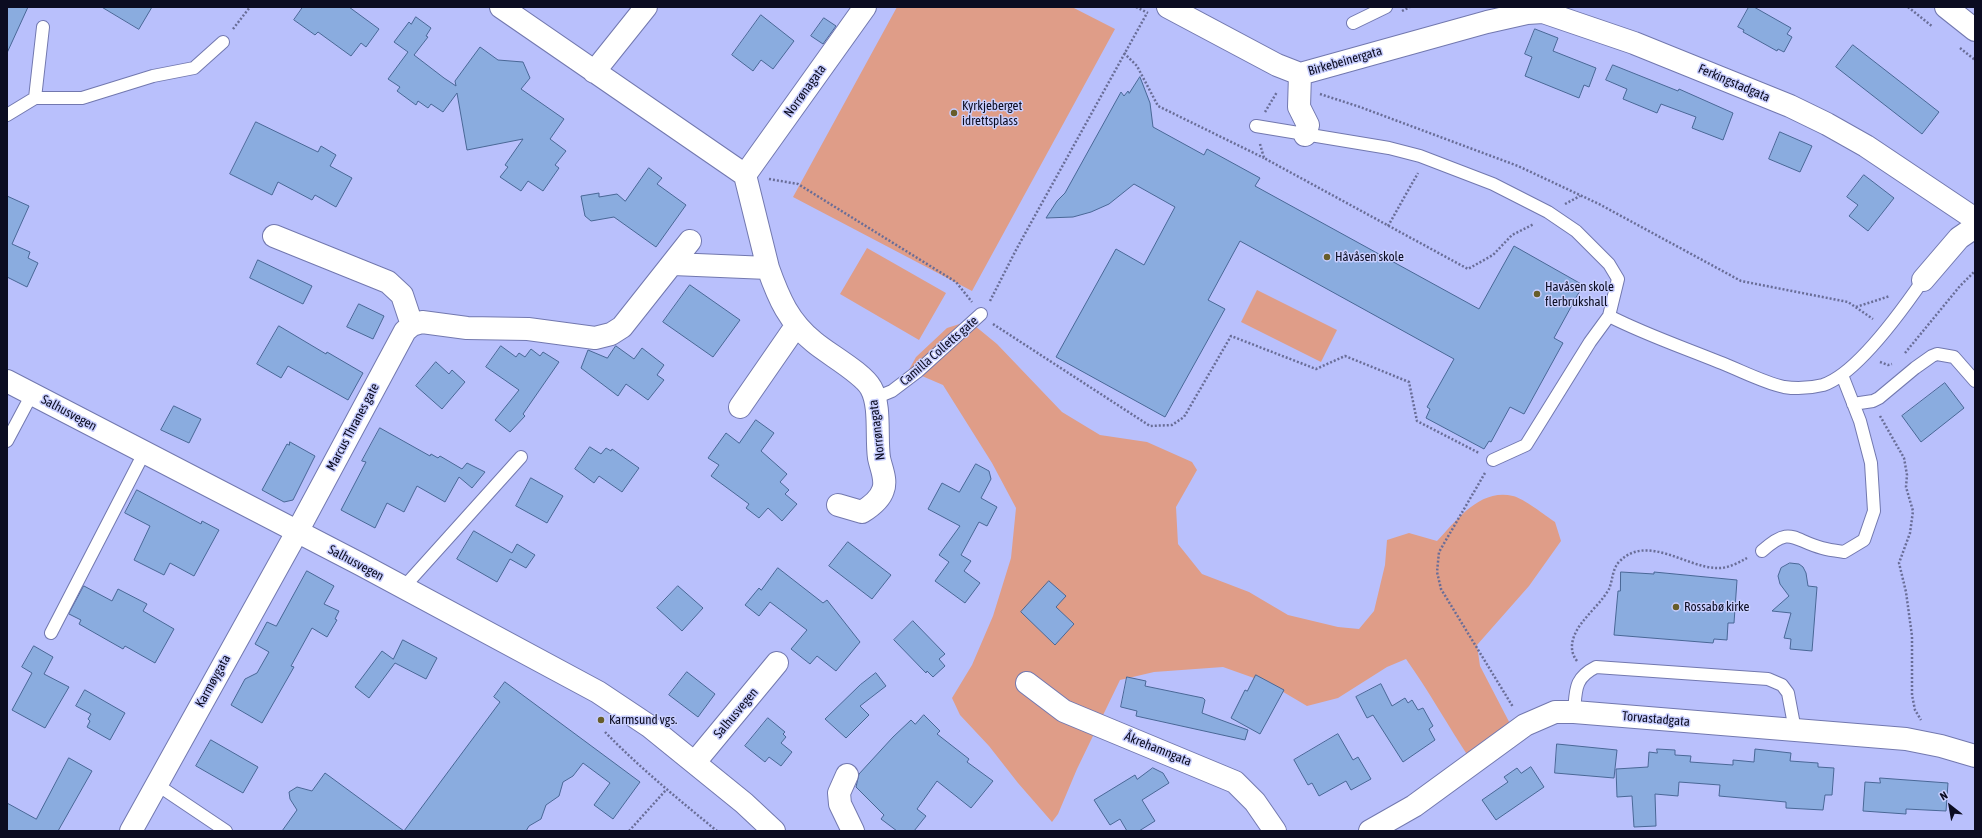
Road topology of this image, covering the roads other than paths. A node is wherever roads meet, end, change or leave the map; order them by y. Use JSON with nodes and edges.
{"nodes":[{"id":1,"x":501,"y":7,"type":"edge"},
{"id":2,"x":646,"y":7,"type":"edge"},
{"id":3,"x":865,"y":7,"type":"edge"},
{"id":4,"x":1168,"y":7,"type":"edge"},
{"id":5,"x":1386,"y":7,"type":"edge"},
{"id":6,"x":1946,"y":7,"type":"edge"},
{"id":7,"x":1484,"y":15,"type":"edge"},
{"id":8,"x":1353,"y":23,"type":"dead end"},
{"id":9,"x":43,"y":27,"type":"dead end"},
{"id":10,"x":1975,"y":30,"type":"edge"},
{"id":11,"x":223,"y":42,"type":"road end"},
{"id":12,"x":594,"y":72,"type":"junction"},
{"id":13,"x":1299,"y":81,"type":"junction"},
{"id":14,"x":35,"y":98,"type":"junction"},
{"id":15,"x":7,"y":115,"type":"edge"},
{"id":16,"x":1256,"y":126,"type":"road end"},
{"id":17,"x":1305,"y":135,"type":"junction"},
{"id":18,"x":745,"y":175,"type":"junction"},
{"id":19,"x":1975,"y":219,"type":"edge"},
{"id":20,"x":1975,"y":227,"type":"edge"},
{"id":21,"x":274,"y":236,"type":"dead end"},
{"id":22,"x":690,"y":241,"type":"dead end"},
{"id":23,"x":673,"y":264,"type":"junction"},
{"id":24,"x":768,"y":268,"type":"junction"},
{"id":25,"x":1923,"y":280,"type":"joint"},
{"id":26,"x":981,"y":314,"type":"road end"},
{"id":27,"x":1609,"y":316,"type":"junction"},
{"id":28,"x":412,"y":325,"type":"junction"},
{"id":29,"x":796,"y":326,"type":"junction"},
{"id":30,"x":1842,"y":375,"type":"junction"},
{"id":31,"x":7,"y":381,"type":"edge"},
{"id":32,"x":1975,"y":381,"type":"edge"},
{"id":33,"x":32,"y":394,"type":"junction"},
{"id":34,"x":875,"y":398,"type":"junction"},
{"id":35,"x":1853,"y":404,"type":"junction"},
{"id":36,"x":740,"y":407,"type":"dead end"},
{"id":37,"x":7,"y":441,"type":"edge"},
{"id":38,"x":144,"y":453,"type":"junction"},
{"id":39,"x":521,"y":457,"type":"dead end"},
{"id":40,"x":1493,"y":460,"type":"road end"},
{"id":41,"x":838,"y":505,"type":"dead end"},
{"id":42,"x":297,"y":532,"type":"junction"},
{"id":43,"x":1762,"y":551,"type":"road end"},
{"id":44,"x":403,"y":588,"type":"junction"},
{"id":45,"x":51,"y":633,"type":"dead end"},
{"id":46,"x":777,"y":663,"type":"dead end"},
{"id":47,"x":1027,"y":683,"type":"dead end"},
{"id":48,"x":1574,"y":712,"type":"junction"},
{"id":49,"x":1795,"y":730,"type":"junction"},
{"id":50,"x":1975,"y":756,"type":"edge"},
{"id":51,"x":695,"y":762,"type":"junction"},
{"id":52,"x":847,"y":775,"type":"dead end"},
{"id":53,"x":156,"y":784,"type":"junction"},
{"id":54,"x":211,"y":827,"type":"edge"},
{"id":55,"x":131,"y":831,"type":"edge"},
{"id":56,"x":226,"y":831,"type":"edge"},
{"id":57,"x":774,"y":831,"type":"edge"},
{"id":58,"x":853,"y":831,"type":"edge"},
{"id":59,"x":1275,"y":831,"type":"edge"},
{"id":60,"x":1370,"y":831,"type":"edge"}],
"edges":[{"from":1,"to":12,"type":"street"},
{"from":2,"to":12,"type":"street"},
{"from":3,"to":18,"type":"street","name":"Norrønagata"},
{"from":4,"to":13,"type":"street","name":"Birkebeinergata"},
{"from":5,"to":8,"type":"lane"},
{"from":6,"to":10,"type":"street"},
{"from":7,"to":13,"type":"street","name":"Birkebeinergata"},
{"from":7,"to":19,"type":"street","name":"Ferkingstadgata"},
{"from":9,"to":14,"type":"lane"},
{"from":11,"to":14,"type":"lane"},
{"from":12,"to":18,"type":"street"},
{"from":13,"to":17,"type":"street"},
{"from":14,"to":15,"type":"lane"},
{"from":16,"to":17,"type":"lane"},
{"from":17,"to":27,"type":"lane"},
{"from":18,"to":24,"type":"street","name":"Norrønagata"},
{"from":20,"to":25,"type":"street"},
{"from":21,"to":28,"type":"street"},
{"from":22,"to":23,"type":"street"},
{"from":23,"to":24,"type":"street"},
{"from":23,"to":28,"type":"street"},
{"from":24,"to":29,"type":"street","name":"Norrønagata"},
{"from":25,"to":30,"type":"lane"},
{"from":26,"to":34,"type":"lane","name":"Camilla Colletts gate"},
{"from":27,"to":30,"type":"lane"},
{"from":27,"to":40,"type":"lane"},
{"from":28,"to":42,"type":"street","name":"Marcus Thranes gate"},
{"from":29,"to":34,"type":"street","name":"Norrønagata"},
{"from":29,"to":36,"type":"street"},
{"from":30,"to":35,"type":"lane"},
{"from":31,"to":33,"type":"street","name":"Salhusvegen"},
{"from":32,"to":35,"type":"lane"},
{"from":33,"to":37,"type":"lane"},
{"from":33,"to":38,"type":"street","name":"Salhusvegen"},
{"from":34,"to":41,"type":"street","name":"Norrønagata"},
{"from":35,"to":43,"type":"lane"},
{"from":38,"to":42,"type":"street","name":"Salhusvegen"},
{"from":38,"to":45,"type":"lane"},
{"from":39,"to":44,"type":"lane"},
{"from":42,"to":44,"type":"street","name":"Salhusvegen"},
{"from":42,"to":53,"type":"street","name":"Karmøygata"},
{"from":44,"to":51,"type":"street","name":"Salhusvegen"},
{"from":46,"to":51,"type":"street","name":"Salhusvegen"},
{"from":47,"to":59,"type":"street","name":"Åkrehamngata"},
{"from":48,"to":49,"type":"street","name":"Torvastadgata"},
{"from":48,"to":49,"type":"lane"},
{"from":48,"to":60,"type":"street","name":"Torvastadgata"},
{"from":49,"to":50,"type":"street","name":"Torvastadgata"},
{"from":51,"to":57,"type":"street","name":"Salhusvegen"},
{"from":52,"to":58,"type":"street"},
{"from":53,"to":54,"type":"lane"},
{"from":53,"to":55,"type":"street","name":"Karmøygata"},
{"from":54,"to":56,"type":"lane"}]}
